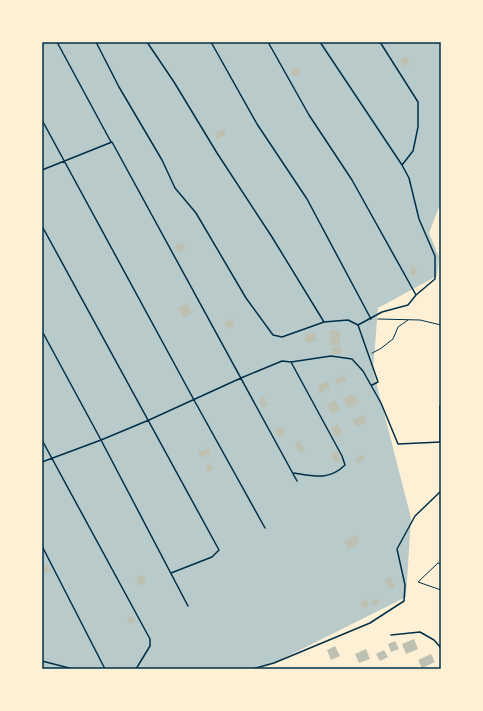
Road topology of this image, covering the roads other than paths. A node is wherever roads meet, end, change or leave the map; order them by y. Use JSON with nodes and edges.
{"nodes":[{"id":1,"x":57,"y":42,"type":"edge"},
{"id":2,"x":96,"y":42,"type":"edge"},
{"id":3,"x":147,"y":42,"type":"edge"},
{"id":4,"x":211,"y":42,"type":"edge"},
{"id":5,"x":268,"y":42,"type":"edge"},
{"id":6,"x":320,"y":42,"type":"edge"},
{"id":7,"x":380,"y":42,"type":"edge"},
{"id":8,"x":42,"y":120,"type":"edge"},
{"id":9,"x":110,"y":142,"type":"junction"},
{"id":10,"x":64,"y":161,"type":"junction"},
{"id":11,"x":402,"y":165,"type":"junction"},
{"id":12,"x":42,"y":170,"type":"edge"},
{"id":13,"x":42,"y":226,"type":"edge"},
{"id":14,"x":416,"y":295,"type":"junction"},
{"id":15,"x":371,"y":319,"type":"junction"},
{"id":16,"x":324,"y":322,"type":"junction"},
{"id":17,"x":358,"y":325,"type":"junction"},
{"id":18,"x":42,"y":331,"type":"edge"},
{"id":19,"x":291,"y":362,"type":"junction"},
{"id":20,"x":242,"y":378,"type":"junction"},
{"id":21,"x":372,"y":385,"type":"junction"},
{"id":22,"x":194,"y":400,"type":"junction"},
{"id":23,"x":440,"y":406,"type":"edge"},
{"id":24,"x":149,"y":420,"type":"junction"},
{"id":25,"x":42,"y":440,"type":"edge"},
{"id":26,"x":101,"y":440,"type":"junction"},
{"id":27,"x":440,"y":442,"type":"edge"},
{"id":28,"x":52,"y":458,"type":"junction"},
{"id":29,"x":42,"y":462,"type":"edge"},
{"id":30,"x":293,"y":473,"type":"junction"},
{"id":31,"x":297,"y":481,"type":"dead end"},
{"id":32,"x":441,"y":491,"type":"edge"},
{"id":33,"x":265,"y":528,"type":"dead end"},
{"id":34,"x":42,"y":546,"type":"edge"},
{"id":35,"x":171,"y":573,"type":"junction"},
{"id":36,"x":188,"y":606,"type":"dead end"},
{"id":37,"x":391,"y":635,"type":"dead end"},
{"id":38,"x":441,"y":648,"type":"edge"},
{"id":39,"x":42,"y":661,"type":"edge"},
{"id":40,"x":73,"y":669,"type":"edge"},
{"id":41,"x":105,"y":669,"type":"edge"},
{"id":42,"x":136,"y":669,"type":"edge"},
{"id":43,"x":252,"y":669,"type":"edge"}],
"edges":[{"from":1,"to":9,"type":"lane"},
{"from":2,"to":16,"type":"lane"},
{"from":3,"to":16,"type":"lane"},
{"from":4,"to":15,"type":"lane"},
{"from":5,"to":14,"type":"lane"},
{"from":6,"to":11,"type":"lane"},
{"from":7,"to":11,"type":"lane"},
{"from":8,"to":10,"type":"lane"},
{"from":9,"to":10,"type":"lane"},
{"from":9,"to":20,"type":"lane"},
{"from":10,"to":12,"type":"lane"},
{"from":10,"to":22,"type":"lane"},
{"from":11,"to":14,"type":"lane"},
{"from":13,"to":24,"type":"lane"},
{"from":14,"to":15,"type":"lane"},
{"from":15,"to":17,"type":"lane"},
{"from":16,"to":17,"type":"lane"},
{"from":17,"to":21,"type":"lane"},
{"from":18,"to":26,"type":"lane"},
{"from":19,"to":20,"type":"lane"},
{"from":19,"to":21,"type":"lane"},
{"from":19,"to":30,"type":"lane"},
{"from":20,"to":22,"type":"lane"},
{"from":20,"to":30,"type":"lane"},
{"from":21,"to":27,"type":"lane"},
{"from":22,"to":24,"type":"lane"},
{"from":22,"to":33,"type":"lane"},
{"from":23,"to":27,"type":"lane"},
{"from":24,"to":26,"type":"lane"},
{"from":24,"to":35,"type":"lane"},
{"from":25,"to":28,"type":"lane"},
{"from":26,"to":28,"type":"lane"},
{"from":26,"to":35,"type":"lane"},
{"from":28,"to":29,"type":"lane"},
{"from":28,"to":42,"type":"lane"},
{"from":30,"to":31,"type":"lane"},
{"from":32,"to":43,"type":"lane"},
{"from":34,"to":41,"type":"lane"},
{"from":35,"to":36,"type":"lane"},
{"from":37,"to":38,"type":"lane"},
{"from":39,"to":40,"type":"lane"}]}
